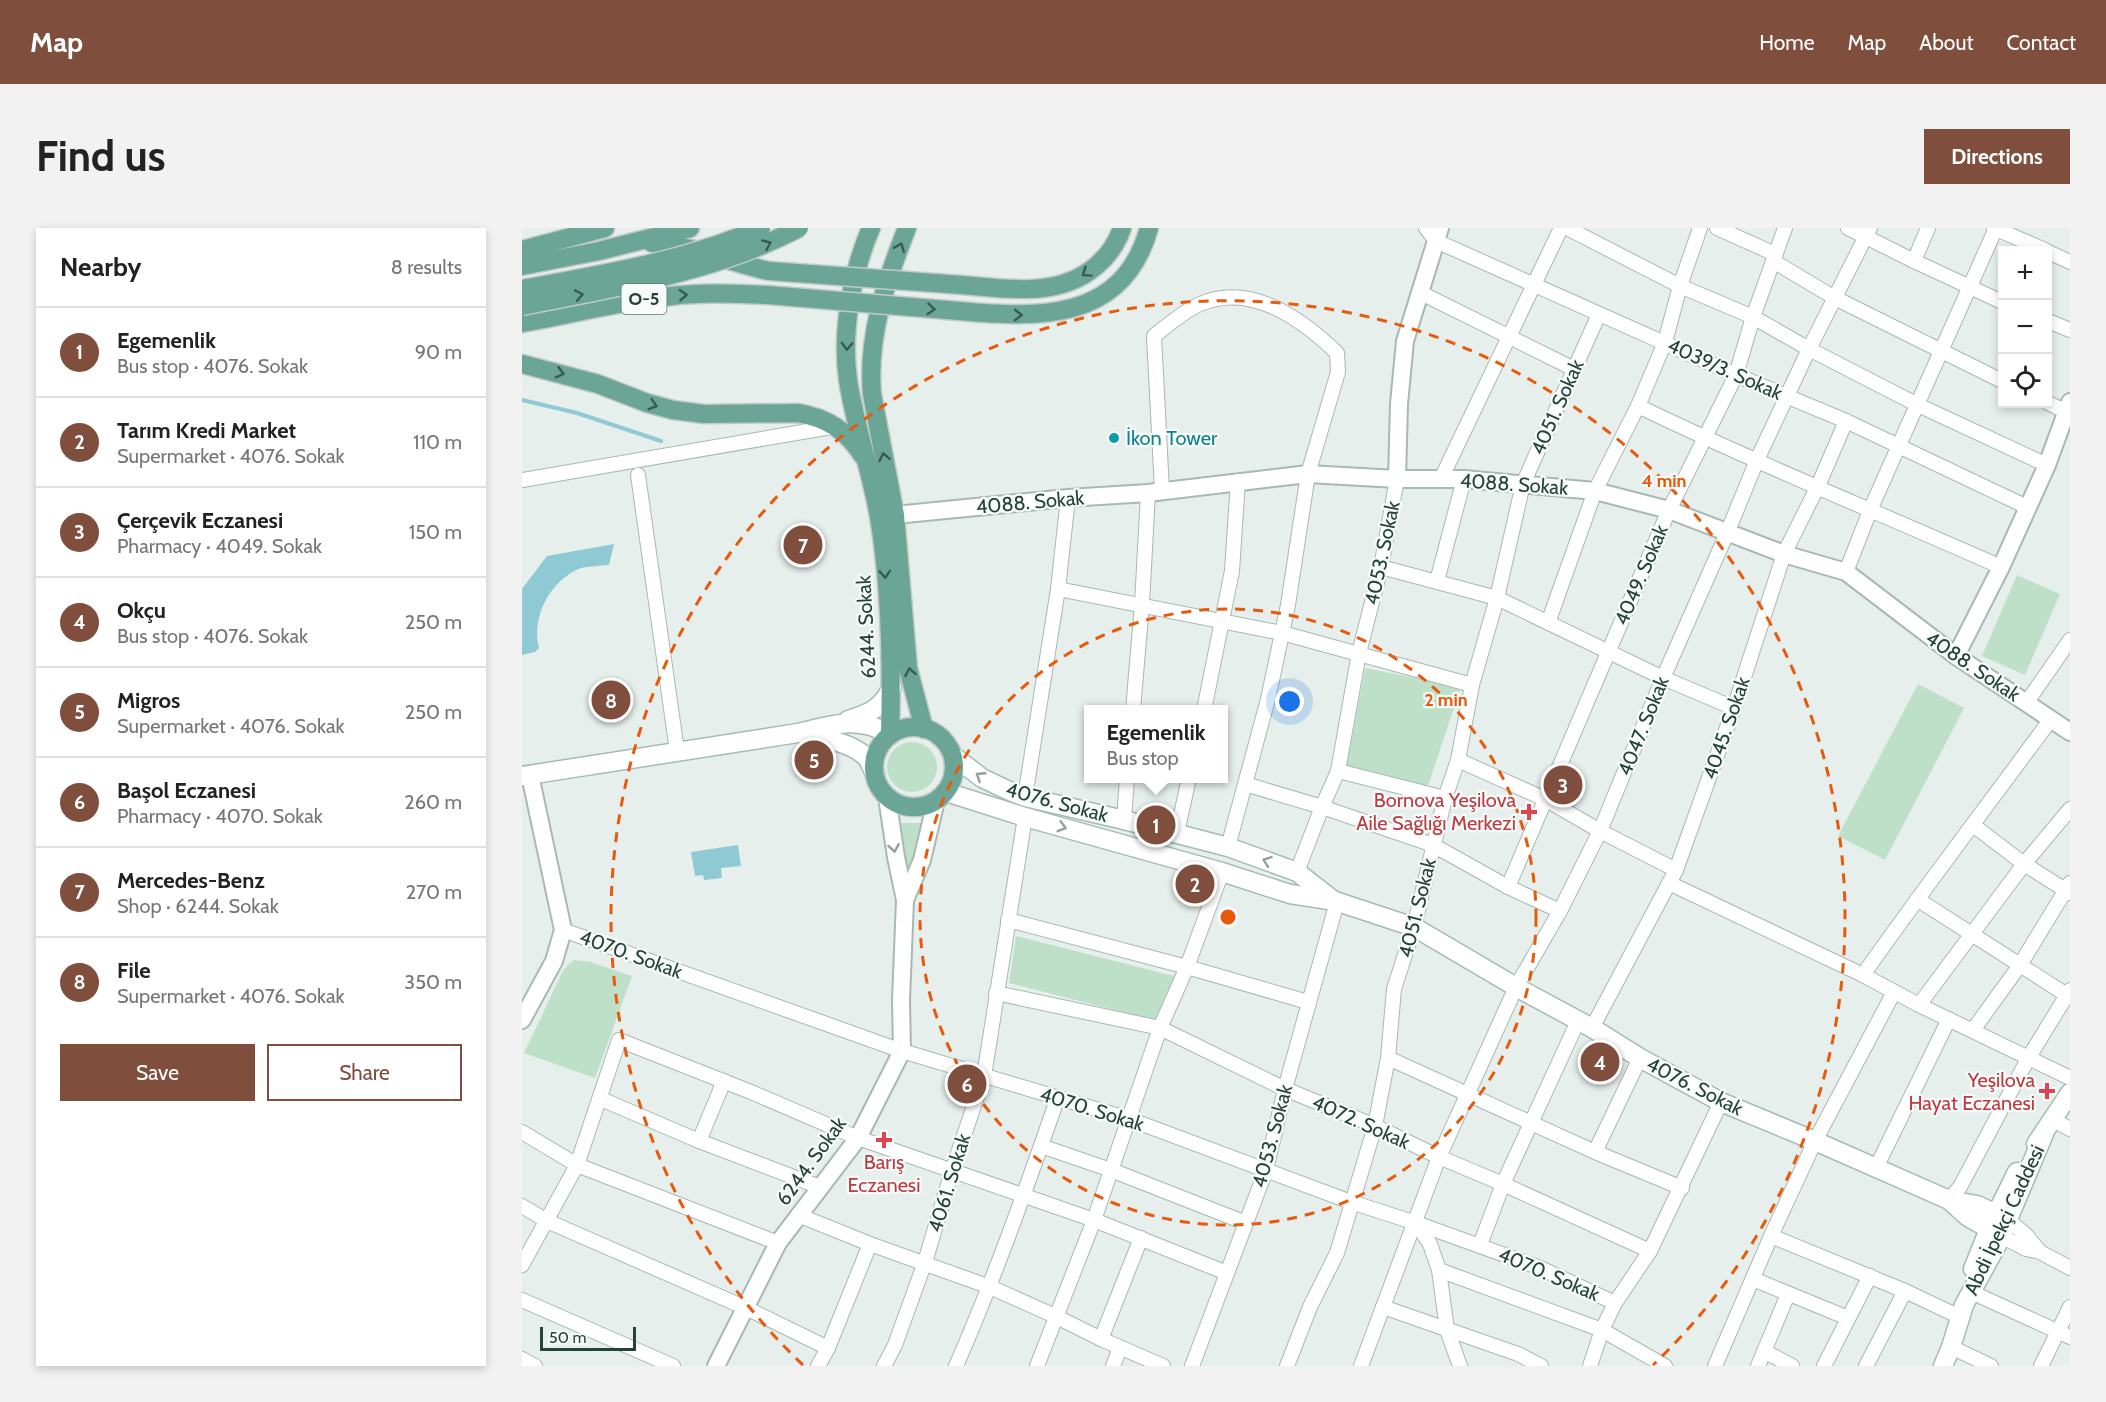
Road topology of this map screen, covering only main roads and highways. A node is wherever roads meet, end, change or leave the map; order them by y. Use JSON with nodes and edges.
{"nodes":[{"id":1,"x":605,"y":228,"type":"edge"},
{"id":2,"x":690,"y":228,"type":"edge"},
{"id":3,"x":761,"y":228,"type":"edge"},
{"id":4,"x":800,"y":228,"type":"edge"},
{"id":5,"x":871,"y":228,"type":"edge"},
{"id":6,"x":907,"y":228,"type":"edge"},
{"id":7,"x":1122,"y":228,"type":"edge"},
{"id":8,"x":1149,"y":228,"type":"edge"},
{"id":9,"x":636,"y":242,"type":"junction"},
{"id":10,"x":522,"y":250,"type":"edge"},
{"id":11,"x":522,"y":266,"type":"edge"},
{"id":12,"x":522,"y":289,"type":"edge"},
{"id":13,"x":522,"y":306,"type":"edge"},
{"id":14,"x":522,"y":323,"type":"edge"},
{"id":15,"x":522,"y":364,"type":"edge"},
{"id":16,"x":867,"y":462,"type":"junction"},
{"id":17,"x":887,"y":516,"type":"junction"},
{"id":18,"x":892,"y":687,"type":"junction"},
{"id":19,"x":839,"y":723,"type":"junction"},
{"id":20,"x":924,"y":729,"type":"junction"},
{"id":21,"x":798,"y":733,"type":"junction"},
{"id":22,"x":890,"y":735,"type":"junction"},
{"id":23,"x":952,"y":755,"type":"junction"},
{"id":24,"x":875,"y":774,"type":"junction"},
{"id":25,"x":526,"y":775,"type":"edge"},
{"id":26,"x":941,"y":796,"type":"junction"},
{"id":27,"x":1336,"y":901,"type":"junction"},
{"id":28,"x":2070,"y":1093,"type":"edge"},
{"id":29,"x":2016,"y":1186,"type":"junction"},
{"id":30,"x":1970,"y":1210,"type":"junction"},
{"id":31,"x":2003,"y":1226,"type":"junction"},
{"id":32,"x":1986,"y":1253,"type":"junction"},
{"id":33,"x":1943,"y":1366,"type":"edge"}],
"edges":[{"from":1,"to":10,"type":"main road"},
{"from":2,"to":9,"type":"main road"},
{"from":3,"to":12,"type":"main road","bridge":true},
{"from":13,"to":4,"type":"main road","one_way":true,"bridge":true},
{"from":5,"to":16,"type":"main road","one_way":true},
{"from":17,"to":6,"type":"main road","one_way":true},
{"from":7,"to":9,"type":"main road","one_way":true,"bridge":true},
{"from":14,"to":8,"type":"main road","number":"O-5","one_way":true,"bridge":true},
{"from":9,"to":11,"type":"main road"},
{"from":15,"to":16,"type":"main road","one_way":true},
{"from":16,"to":17,"type":"main road"},
{"from":17,"to":18,"type":"main road","name":"6244. Sokak","one_way":true},
{"from":20,"to":17,"type":"main road","name":"6244. Sokak","one_way":true},
{"from":18,"to":19,"type":"main road"},
{"from":18,"to":22,"type":"main road","name":"6244. Sokak"},
{"from":19,"to":21,"type":"main road"},
{"from":19,"to":22,"type":"main road"},
{"from":20,"to":22,"type":"main road"},
{"from":20,"to":23,"type":"main road"},
{"from":21,"to":24,"type":"main road"},
{"from":21,"to":25,"type":"main road"},
{"from":22,"to":24,"type":"main road"},
{"from":23,"to":26,"type":"main road"},
{"from":27,"to":23,"type":"main road","name":"4076. Sokak","one_way":true},
{"from":24,"to":26,"type":"main road"},
{"from":26,"to":27,"type":"main road","name":"4076. Sokak","one_way":true},
{"from":27,"to":30,"type":"main road","name":"4076. Sokak"},
{"from":28,"to":29,"type":"main road","name":"Abdi İpekçi Caddesi"},
{"from":29,"to":30,"type":"main road"},
{"from":29,"to":31,"type":"main road","name":"Abdi İpekçi Caddesi"},
{"from":30,"to":31,"type":"main road"},
{"from":30,"to":32,"type":"main road","name":"4076. Sokak"},
{"from":31,"to":32,"type":"main road","name":"Abdi İpekçi Caddesi"},
{"from":32,"to":33,"type":"main road","name":"Abdi İpekçi Caddesi"}]}
